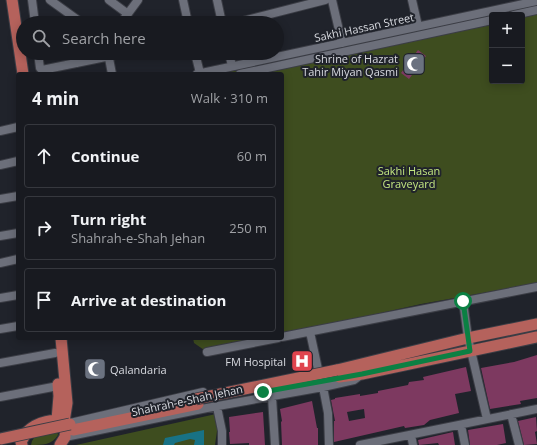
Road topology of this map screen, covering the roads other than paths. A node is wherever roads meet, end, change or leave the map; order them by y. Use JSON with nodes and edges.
{"nodes":[{"id":1,"x":12,"y":0,"type":"edge"},
{"id":2,"x":18,"y":0,"type":"edge"},
{"id":3,"x":32,"y":0,"type":"edge"},
{"id":4,"x":50,"y":0,"type":"edge"},
{"id":5,"x":109,"y":0,"type":"edge"},
{"id":6,"x":138,"y":0,"type":"edge"},
{"id":7,"x":183,"y":0,"type":"edge"},
{"id":8,"x":217,"y":0,"type":"edge"},
{"id":9,"x":326,"y":0,"type":"edge"},
{"id":10,"x":332,"y":0,"type":"edge"},
{"id":11,"x":412,"y":0,"type":"edge"},
{"id":12,"x":535,"y":1,"type":"edge"},
{"id":13,"x":537,"y":10,"type":"edge"},
{"id":14,"x":525,"y":13,"type":"edge"},
{"id":15,"x":69,"y":14,"type":"joint"},
{"id":16,"x":128,"y":14,"type":"joint"},
{"id":17,"x":21,"y":16,"type":"edge"},
{"id":18,"x":34,"y":16,"type":"edge"},
{"id":19,"x":72,"y":16,"type":"edge"},
{"id":20,"x":186,"y":16,"type":"edge"},
{"id":21,"x":220,"y":16,"type":"edge"},
{"id":22,"x":263,"y":16,"type":"edge"},
{"id":23,"x":489,"y":21,"type":"edge"},
{"id":24,"x":418,"y":26,"type":"junction"},
{"id":25,"x":16,"y":27,"type":"edge"},
{"id":26,"x":342,"y":43,"type":"junction"},
{"id":27,"x":284,"y":55,"type":"edge"},
{"id":28,"x":21,"y":60,"type":"edge"},
{"id":29,"x":27,"y":60,"type":"edge"},
{"id":30,"x":39,"y":60,"type":"edge"},
{"id":31,"x":76,"y":60,"type":"edge"},
{"id":32,"x":89,"y":60,"type":"edge"},
{"id":33,"x":109,"y":60,"type":"edge"},
{"id":34,"x":196,"y":60,"type":"edge"},
{"id":35,"x":231,"y":60,"type":"edge"},
{"id":36,"x":261,"y":60,"type":"edge"},
{"id":37,"x":77,"y":63,"type":"junction"},
{"id":38,"x":232,"y":66,"type":"junction"},
{"id":39,"x":23,"y":72,"type":"edge"},
{"id":40,"x":30,"y":72,"type":"edge"},
{"id":41,"x":112,"y":72,"type":"edge"},
{"id":42,"x":198,"y":72,"type":"edge"},
{"id":43,"x":206,"y":72,"type":"edge"},
{"id":44,"x":249,"y":72,"type":"edge"},
{"id":45,"x":16,"y":127,"type":"edge"},
{"id":46,"x":0,"y":131,"type":"edge"},
{"id":47,"x":16,"y":162,"type":"edge"},
{"id":48,"x":0,"y":165,"type":"edge"},
{"id":49,"x":16,"y":196,"type":"edge"},
{"id":50,"x":0,"y":199,"type":"edge"},
{"id":51,"x":16,"y":233,"type":"edge"},
{"id":52,"x":0,"y":236,"type":"edge"},
{"id":53,"x":16,"y":259,"type":"edge"},
{"id":54,"x":0,"y":263,"type":"edge"},
{"id":55,"x":537,"y":287,"type":"edge"},
{"id":56,"x":16,"y":295,"type":"edge"},
{"id":57,"x":0,"y":298,"type":"edge"},
{"id":58,"x":463,"y":301,"type":"junction"},
{"id":59,"x":537,"y":324,"type":"edge"},
{"id":60,"x":16,"y":326,"type":"edge"},
{"id":61,"x":0,"y":329,"type":"edge"},
{"id":62,"x":310,"y":332,"type":"junction"},
{"id":63,"x":537,"y":336,"type":"edge"},
{"id":64,"x":284,"y":337,"type":"edge"},
{"id":65,"x":468,"y":338,"type":"junction"},
{"id":66,"x":54,"y":340,"type":"edge"},
{"id":67,"x":61,"y":340,"type":"edge"},
{"id":68,"x":268,"y":340,"type":"edge"},
{"id":69,"x":470,"y":351,"type":"junction"},
{"id":70,"x":206,"y":352,"type":"dead end"},
{"id":71,"x":55,"y":353,"type":"junction"},
{"id":72,"x":0,"y":362,"type":"edge"},
{"id":73,"x":351,"y":367,"type":"junction"},
{"id":74,"x":318,"y":369,"type":"junction"},
{"id":75,"x":338,"y":374,"type":"junction"},
{"id":76,"x":362,"y":374,"type":"junction"},
{"id":77,"x":58,"y":386,"type":"junction"},
{"id":78,"x":323,"y":387,"type":"junction"},
{"id":79,"x":204,"y":392,"type":"junction"},
{"id":80,"x":0,"y":397,"type":"edge"},
{"id":81,"x":272,"y":397,"type":"junction"},
{"id":82,"x":218,"y":407,"type":"junction"},
{"id":83,"x":207,"y":408,"type":"junction"},
{"id":84,"x":537,"y":409,"type":"edge"},
{"id":85,"x":511,"y":414,"type":"junction"},
{"id":86,"x":487,"y":419,"type":"junction"},
{"id":87,"x":62,"y":422,"type":"junction"},
{"id":88,"x":461,"y":425,"type":"junction"},
{"id":89,"x":28,"y":431,"type":"junction"},
{"id":90,"x":411,"y":435,"type":"junction"},
{"id":91,"x":0,"y":436,"type":"edge"},
{"id":92,"x":0,"y":439,"type":"edge"},
{"id":93,"x":63,"y":441,"type":"edge"},
{"id":94,"x":4,"y":445,"type":"edge"},
{"id":95,"x":22,"y":445,"type":"edge"},
{"id":96,"x":222,"y":445,"type":"edge"},
{"id":97,"x":276,"y":445,"type":"edge"},
{"id":98,"x":329,"y":445,"type":"edge"},
{"id":99,"x":360,"y":445,"type":"edge"},
{"id":100,"x":412,"y":445,"type":"edge"},
{"id":101,"x":465,"y":445,"type":"edge"},
{"id":102,"x":519,"y":445,"type":"edge"}],
"edges":[{"from":1,"to":25,"type":"main road"},
{"from":2,"to":17,"type":"main road"},
{"from":3,"to":18,"type":"street"},
{"from":4,"to":15,"type":"street"},
{"from":5,"to":16,"type":"street"},
{"from":6,"to":16,"type":"street"},
{"from":7,"to":20,"type":"street"},
{"from":8,"to":21,"type":"street"},
{"from":9,"to":22,"type":"street"},
{"from":10,"to":26,"type":"street"},
{"from":11,"to":24,"type":"street"},
{"from":12,"to":24,"type":"street","name":"Sakhi Hassan Street"},
{"from":13,"to":14,"type":"street"},
{"from":15,"to":19,"type":"street"},
{"from":23,"to":44,"type":"street","name":"Sakhi Hassan Street"},
{"from":24,"to":26,"type":"street","name":"Sakhi Hassan Street"},
{"from":26,"to":27,"type":"street","name":"Sakhi Hassan Street"},
{"from":28,"to":39,"type":"main road"},
{"from":29,"to":40,"type":"main road"},
{"from":30,"to":37,"type":"street"},
{"from":31,"to":37,"type":"street"},
{"from":32,"to":37,"type":"street"},
{"from":33,"to":41,"type":"street"},
{"from":34,"to":42,"type":"street"},
{"from":35,"to":38,"type":"street"},
{"from":36,"to":38,"type":"street","name":"Sakhi Hassan Street"},
{"from":38,"to":43,"type":"street","name":"Sakhi Hassan Street"},
{"from":45,"to":46,"type":"street"},
{"from":47,"to":48,"type":"street"},
{"from":49,"to":50,"type":"street"},
{"from":51,"to":52,"type":"street"},
{"from":53,"to":54,"type":"street"},
{"from":55,"to":58,"type":"street"},
{"from":56,"to":57,"type":"street"},
{"from":58,"to":62,"type":"street"},
{"from":58,"to":65,"type":"street"},
{"from":59,"to":65,"type":"main road","name":"Shahrah-e-Shah Jehan"},
{"from":60,"to":61,"type":"street"},
{"from":62,"to":64,"type":"street"},
{"from":62,"to":74,"type":"street"},
{"from":63,"to":69,"type":"main road","name":"Shahrah-e-Shah Jehan"},
{"from":65,"to":69,"type":"street"},
{"from":65,"to":73,"type":"main road","name":"Shahrah-e-Shah Jehan"},
{"from":66,"to":71,"type":"main road"},
{"from":67,"to":87,"type":"main road"},
{"from":68,"to":70,"type":"street"},
{"from":69,"to":76,"type":"main road","name":"Shahrah-e-Shah Jehan"},
{"from":69,"to":86,"type":"street"},
{"from":71,"to":72,"type":"street"},
{"from":71,"to":77,"type":"main road"},
{"from":73,"to":74,"type":"street"},
{"from":73,"to":75,"type":"main road","name":"Shahrah-e-Shah Jehan"},
{"from":74,"to":79,"type":"street"},
{"from":75,"to":76,"type":"main road","name":"Shahrah-e-Shah Jehan"},
{"from":75,"to":92,"type":"main road","name":"Shahrah-e-Shah Jehan","bridge":true},
{"from":75,"to":94,"type":"main road","name":"Shahrah-e-Shah Jehan"},
{"from":76,"to":78,"type":"street"},
{"from":77,"to":80,"type":"street"},
{"from":77,"to":87,"type":"main road"},
{"from":78,"to":81,"type":"street"},
{"from":78,"to":98,"type":"street"},
{"from":79,"to":83,"type":"street"},
{"from":79,"to":87,"type":"street"},
{"from":81,"to":82,"type":"street"},
{"from":81,"to":97,"type":"street"},
{"from":82,"to":83,"type":"street"},
{"from":82,"to":96,"type":"street"},
{"from":83,"to":93,"type":"street"},
{"from":84,"to":85,"type":"street"},
{"from":85,"to":86,"type":"street"},
{"from":85,"to":102,"type":"street"},
{"from":86,"to":88,"type":"street"},
{"from":87,"to":89,"type":"main road"},
{"from":87,"to":93,"type":"main road"},
{"from":88,"to":90,"type":"street"},
{"from":88,"to":101,"type":"street"},
{"from":89,"to":91,"type":"street"},
{"from":89,"to":95,"type":"main road"},
{"from":90,"to":99,"type":"street"},
{"from":90,"to":100,"type":"street"}]}
